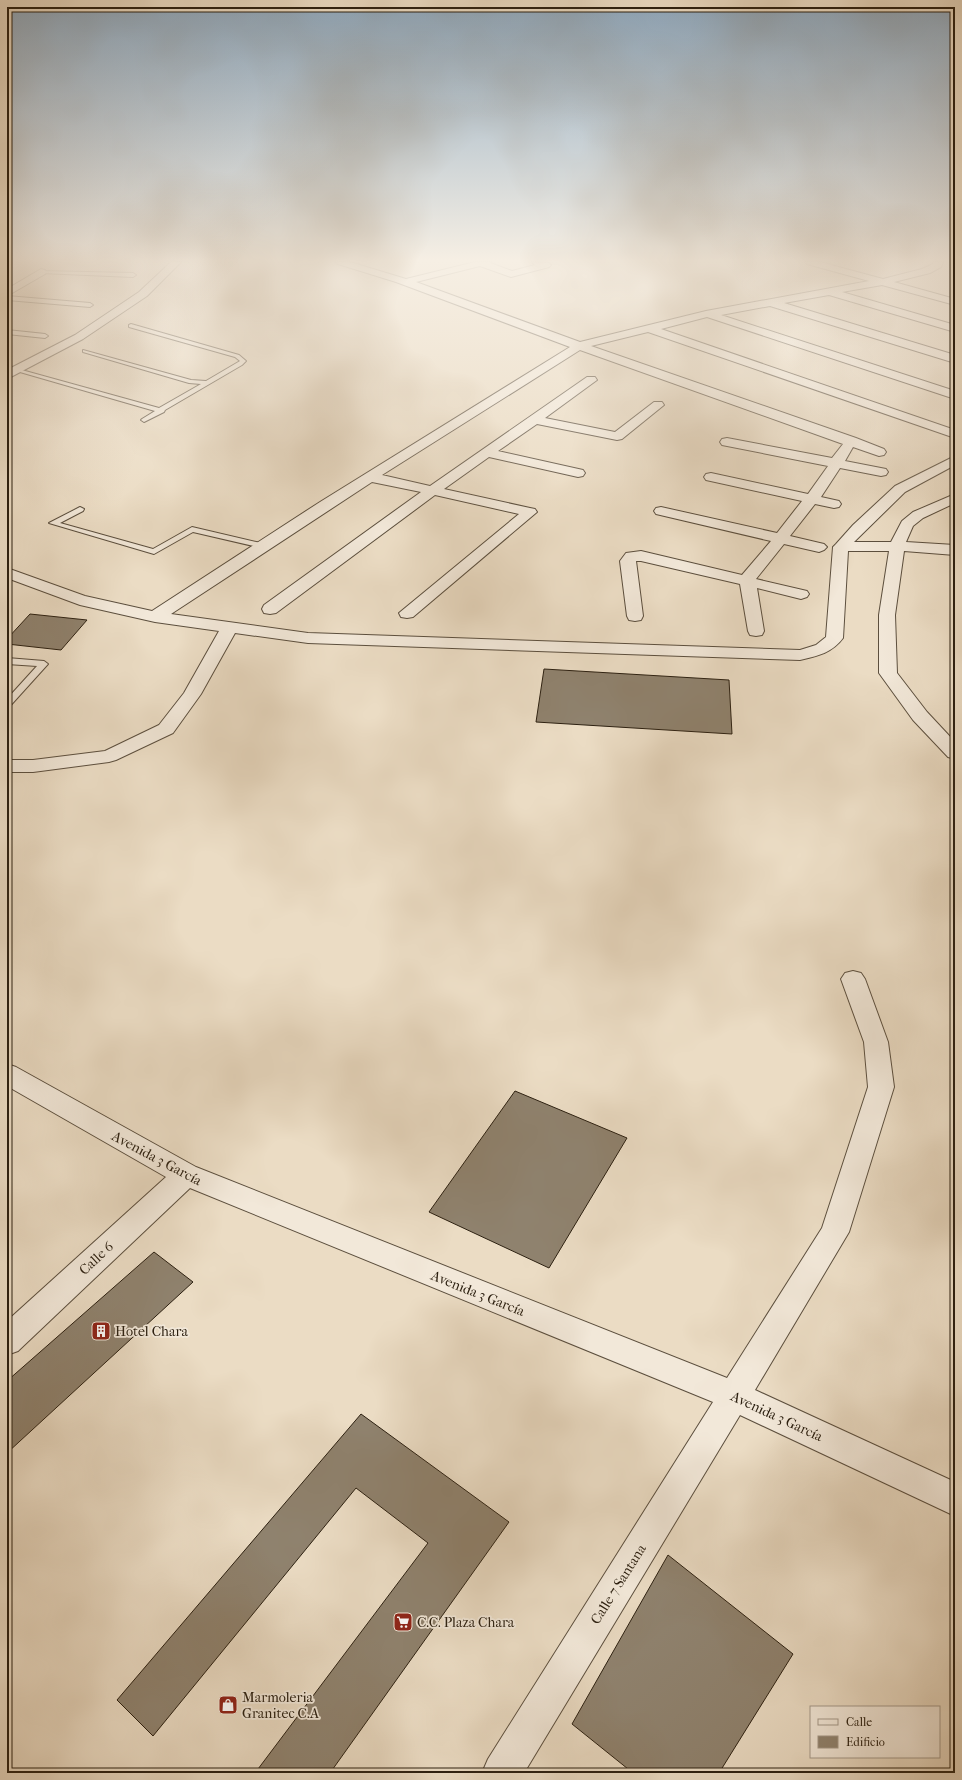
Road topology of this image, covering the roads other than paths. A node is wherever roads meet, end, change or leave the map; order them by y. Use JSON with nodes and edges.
{"nodes":[{"id":1,"x":64,"y":345,"type":"edge"},
{"id":2,"x":197,"y":345,"type":"edge"},
{"id":3,"x":583,"y":345,"type":"edge"},
{"id":4,"x":697,"y":345,"type":"edge"},
{"id":5,"x":802,"y":345,"type":"edge"},
{"id":6,"x":910,"y":345,"type":"edge"},
{"id":7,"x":579,"y":346,"type":"junction"},
{"id":8,"x":85,"y":351,"type":"dead end"},
{"id":9,"x":955,"y":359,"type":"edge"},
{"id":10,"x":10,"y":373,"type":"edge"},
{"id":11,"x":591,"y":380,"type":"dead end"},
{"id":12,"x":209,"y":383,"type":"junction"},
{"id":13,"x":955,"y":395,"type":"edge"},
{"id":14,"x":658,"y":405,"type":"dead end"},
{"id":15,"x":162,"y":411,"type":"junction"},
{"id":16,"x":144,"y":420,"type":"dead end"},
{"id":17,"x":536,"y":420,"type":"junction"},
{"id":18,"x":955,"y":434,"type":"edge"},
{"id":19,"x":851,"y":441,"type":"junction"},
{"id":20,"x":727,"y":442,"type":"dead end"},
{"id":21,"x":879,"y":452,"type":"dead end"},
{"id":22,"x":488,"y":453,"type":"junction"},
{"id":23,"x":955,"y":460,"type":"edge"},
{"id":24,"x":837,"y":463,"type":"junction"},
{"id":25,"x":881,"y":472,"type":"dead end"},
{"id":26,"x":578,"y":473,"type":"dead end"},
{"id":27,"x":370,"y":476,"type":"junction"},
{"id":28,"x":711,"y":477,"type":"dead end"},
{"id":29,"x":432,"y":491,"type":"junction"},
{"id":30,"x":955,"y":498,"type":"edge"},
{"id":31,"x":812,"y":499,"type":"junction"},
{"id":32,"x":834,"y":504,"type":"dead end"},
{"id":33,"x":80,"y":509,"type":"dead end"},
{"id":34,"x":661,"y":511,"type":"dead end"},
{"id":35,"x":780,"y":538,"type":"junction"},
{"id":36,"x":262,"y":546,"type":"junction"},
{"id":37,"x":898,"y":546,"type":"junction"},
{"id":38,"x":819,"y":547,"type":"dead end"},
{"id":39,"x":841,"y":547,"type":"junction"},
{"id":40,"x":955,"y":550,"type":"edge"},
{"id":41,"x":7,"y":573,"type":"edge"},
{"id":42,"x":747,"y":580,"type":"junction"},
{"id":43,"x":802,"y":594,"type":"dead end"},
{"id":44,"x":270,"y":609,"type":"dead end"},
{"id":45,"x":407,"y":613,"type":"dead end"},
{"id":46,"x":635,"y":616,"type":"dead end"},
{"id":47,"x":155,"y":617,"type":"junction"},
{"id":48,"x":230,"y":627,"type":"junction"},
{"id":49,"x":756,"y":631,"type":"dead end"},
{"id":50,"x":7,"y":661,"type":"edge"},
{"id":51,"x":7,"y":704,"type":"edge"},
{"id":52,"x":955,"y":753,"type":"edge"},
{"id":53,"x":7,"y":766,"type":"edge"},
{"id":54,"x":853,"y":979,"type":"dead end"},
{"id":55,"x":7,"y":1074,"type":"edge"},
{"id":56,"x":186,"y":1175,"type":"junction"},
{"id":57,"x":7,"y":1341,"type":"edge"},
{"id":58,"x":734,"y":1396,"type":"junction"},
{"id":59,"x":955,"y":1499,"type":"edge"},
{"id":60,"x":502,"y":1773,"type":"edge"}],
"edges":[{"from":1,"to":10,"type":"street"},
{"from":2,"to":12,"type":"lane"},
{"from":3,"to":7,"type":"street"},
{"from":4,"to":18,"type":"street"},
{"from":5,"to":13,"type":"street"},
{"from":6,"to":9,"type":"street"},
{"from":7,"to":19,"type":"street"},
{"from":7,"to":27,"type":"street"},
{"from":8,"to":12,"type":"lane"},
{"from":10,"to":15,"type":"lane"},
{"from":11,"to":17,"type":"street"},
{"from":12,"to":15,"type":"lane"},
{"from":14,"to":17,"type":"street"},
{"from":15,"to":16,"type":"lane"},
{"from":17,"to":22,"type":"street"},
{"from":19,"to":21,"type":"street"},
{"from":19,"to":24,"type":"street"},
{"from":20,"to":24,"type":"street"},
{"from":22,"to":26,"type":"street"},
{"from":22,"to":29,"type":"street"},
{"from":23,"to":39,"type":"street"},
{"from":24,"to":25,"type":"street"},
{"from":24,"to":31,"type":"street"},
{"from":27,"to":29,"type":"street"},
{"from":27,"to":36,"type":"street"},
{"from":28,"to":31,"type":"street"},
{"from":29,"to":44,"type":"street"},
{"from":29,"to":45,"type":"street"},
{"from":30,"to":37,"type":"street"},
{"from":31,"to":32,"type":"street"},
{"from":31,"to":35,"type":"street"},
{"from":33,"to":36,"type":"lane"},
{"from":34,"to":35,"type":"street"},
{"from":35,"to":38,"type":"street"},
{"from":35,"to":42,"type":"street"},
{"from":36,"to":47,"type":"street"},
{"from":37,"to":39,"type":"street"},
{"from":37,"to":40,"type":"street"},
{"from":37,"to":52,"type":"street"},
{"from":39,"to":48,"type":"street"},
{"from":41,"to":47,"type":"street"},
{"from":42,"to":43,"type":"street"},
{"from":42,"to":46,"type":"street"},
{"from":42,"to":49,"type":"street"},
{"from":47,"to":48,"type":"street"},
{"from":48,"to":53,"type":"street"},
{"from":50,"to":51,"type":"lane"},
{"from":54,"to":58,"type":"street","name":"Calle 7 Santana"},
{"from":55,"to":56,"type":"street","name":"Avenida 3 García"},
{"from":56,"to":57,"type":"street","name":"Calle 6"},
{"from":56,"to":58,"type":"street","name":"Avenida 3 García"},
{"from":58,"to":59,"type":"street","name":"Avenida 3 García"},
{"from":58,"to":60,"type":"street","name":"Calle 7 Santana"}]}
